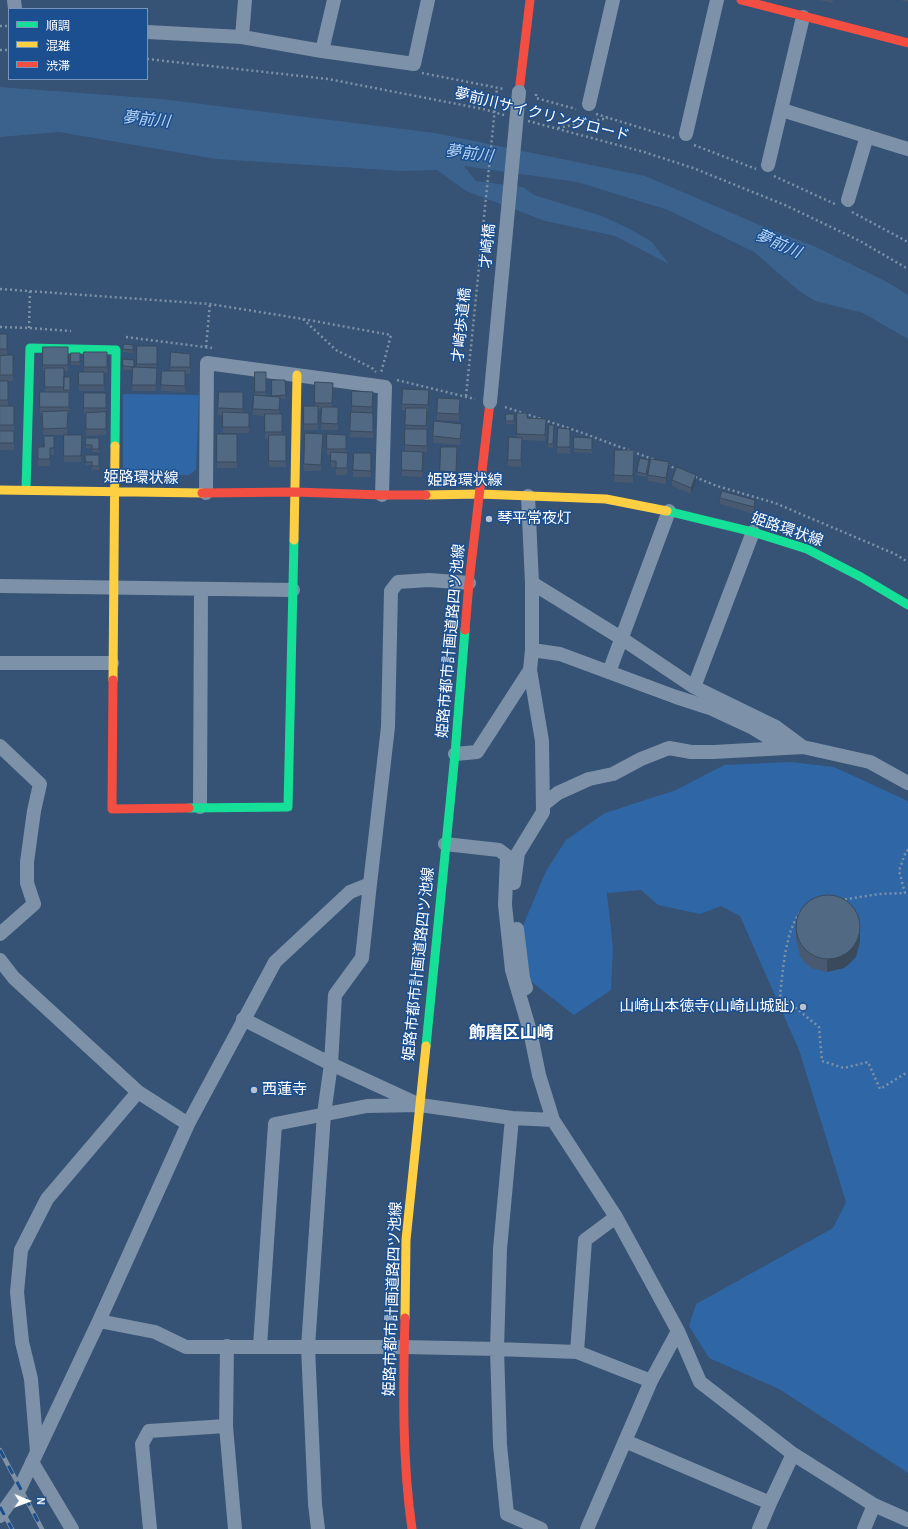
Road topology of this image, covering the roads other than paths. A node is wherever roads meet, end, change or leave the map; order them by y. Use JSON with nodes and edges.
{"nodes":[{"id":1,"x":245,"y":0,"type":"edge"},
{"id":2,"x":334,"y":0,"type":"edge"},
{"id":3,"x":428,"y":0,"type":"edge"},
{"id":4,"x":530,"y":0,"type":"edge"},
{"id":5,"x":613,"y":0,"type":"edge"},
{"id":6,"x":717,"y":0,"type":"edge"},
{"id":7,"x":741,"y":0,"type":"edge"},
{"id":8,"x":803,"y":17,"type":"junction"},
{"id":9,"x":148,"y":32,"type":"edge"},
{"id":10,"x":242,"y":37,"type":"junction"},
{"id":11,"x":908,"y":43,"type":"edge"},
{"id":12,"x":322,"y":51,"type":"junction"},
{"id":13,"x":516,"y":87,"type":"joint"},
{"id":14,"x":588,"y":109,"type":"road end"},
{"id":15,"x":782,"y":110,"type":"junction"},
{"id":16,"x":686,"y":134,"type":"dead end"},
{"id":17,"x":867,"y":136,"type":"junction"},
{"id":18,"x":908,"y":149,"type":"edge"},
{"id":19,"x":768,"y":165,"type":"dead end"},
{"id":20,"x":848,"y":200,"type":"dead end"},
{"id":21,"x":297,"y":375,"type":"junction"},
{"id":22,"x":490,"y":402,"type":"joint"},
{"id":23,"x":0,"y":490,"type":"edge"},
{"id":24,"x":26,"y":490,"type":"junction"},
{"id":25,"x":115,"y":492,"type":"junction"},
{"id":26,"x":295,"y":492,"type":"junction"},
{"id":27,"x":206,"y":493,"type":"junction"},
{"id":28,"x":480,"y":494,"type":"junction"},
{"id":29,"x":382,"y":495,"type":"junction"},
{"id":30,"x":528,"y":496,"type":"junction"},
{"id":31,"x":669,"y":511,"type":"junction"},
{"id":32,"x":753,"y":532,"type":"junction"},
{"id":33,"x":469,"y":583,"type":"junction"},
{"id":34,"x":532,"y":583,"type":"junction"},
{"id":35,"x":0,"y":586,"type":"edge"},
{"id":36,"x":114,"y":587,"type":"junction"},
{"id":37,"x":202,"y":589,"type":"junction"},
{"id":38,"x":293,"y":590,"type":"junction"},
{"id":39,"x":908,"y":605,"type":"edge"},
{"id":40,"x":621,"y":638,"type":"junction"},
{"id":41,"x":532,"y":650,"type":"junction"},
{"id":42,"x":0,"y":663,"type":"edge"},
{"id":43,"x":112,"y":664,"type":"junction"},
{"id":44,"x":530,"y":670,"type":"junction"},
{"id":45,"x":609,"y":672,"type":"junction"},
{"id":46,"x":694,"y":687,"type":"junction"},
{"id":47,"x":713,"y":703,"type":"junction"},
{"id":48,"x":0,"y":746,"type":"edge"},
{"id":49,"x":803,"y":747,"type":"junction"},
{"id":50,"x":786,"y":748,"type":"junction"},
{"id":51,"x":455,"y":754,"type":"junction"},
{"id":52,"x":908,"y":783,"type":"edge"},
{"id":53,"x":543,"y":805,"type":"junction"},
{"id":54,"x":200,"y":807,"type":"junction"},
{"id":55,"x":445,"y":844,"type":"junction"},
{"id":56,"x":370,"y":884,"type":"junction"},
{"id":57,"x":0,"y":934,"type":"edge"},
{"id":58,"x":0,"y":960,"type":"edge"},
{"id":59,"x":243,"y":1019,"type":"junction"},
{"id":60,"x":330,"y":1064,"type":"junction"},
{"id":61,"x":138,"y":1092,"type":"junction"},
{"id":62,"x":420,"y":1105,"type":"junction"},
{"id":63,"x":324,"y":1114,"type":"junction"},
{"id":64,"x":512,"y":1118,"type":"junction"},
{"id":65,"x":553,"y":1120,"type":"junction"},
{"id":66,"x":188,"y":1124,"type":"junction"},
{"id":67,"x":616,"y":1217,"type":"junction"},
{"id":68,"x":99,"y":1321,"type":"junction"},
{"id":69,"x":678,"y":1331,"type":"junction"},
{"id":70,"x":227,"y":1346,"type":"junction"},
{"id":71,"x":260,"y":1346,"type":"junction"},
{"id":72,"x":308,"y":1347,"type":"junction"},
{"id":73,"x":404,"y":1347,"type":"junction"},
{"id":74,"x":497,"y":1349,"type":"junction"},
{"id":75,"x":577,"y":1352,"type":"junction"},
{"id":76,"x":651,"y":1381,"type":"junction"},
{"id":77,"x":226,"y":1426,"type":"junction"},
{"id":78,"x":625,"y":1442,"type":"junction"},
{"id":79,"x":794,"y":1454,"type":"junction"},
{"id":80,"x":34,"y":1457,"type":"junction"},
{"id":81,"x":770,"y":1503,"type":"junction"},
{"id":82,"x":874,"y":1505,"type":"junction"},
{"id":83,"x":0,"y":1516,"type":"edge"},
{"id":84,"x":908,"y":1520,"type":"edge"},
{"id":85,"x":72,"y":1529,"type":"edge"},
{"id":86,"x":150,"y":1529,"type":"edge"},
{"id":87,"x":235,"y":1529,"type":"edge"},
{"id":88,"x":318,"y":1529,"type":"edge"},
{"id":89,"x":412,"y":1529,"type":"edge"},
{"id":90,"x":541,"y":1529,"type":"edge"},
{"id":91,"x":587,"y":1529,"type":"edge"},
{"id":92,"x":759,"y":1529,"type":"edge"},
{"id":93,"x":864,"y":1529,"type":"edge"}],
"edges":[{"from":1,"to":10,"type":"street"},
{"from":2,"to":12,"type":"street"},
{"from":3,"to":12,"type":"street"},
{"from":4,"to":13,"type":"street"},
{"from":5,"to":14,"type":"street"},
{"from":6,"to":16,"type":"street"},
{"from":7,"to":8,"type":"street"},
{"from":8,"to":11,"type":"street"},
{"from":8,"to":15,"type":"street"},
{"from":9,"to":10,"type":"street"},
{"from":10,"to":12,"type":"street"},
{"from":13,"to":22,"type":"street","name":"才崎橋","bridge":true},
{"from":15,"to":17,"type":"street"},
{"from":15,"to":19,"type":"street"},
{"from":17,"to":18,"type":"street"},
{"from":17,"to":20,"type":"street"},
{"from":21,"to":26,"type":"street"},
{"from":21,"to":27,"type":"street"},
{"from":21,"to":29,"type":"street"},
{"from":22,"to":28,"type":"street","name":"姫路市都市計画道路四ツ池線"},
{"from":23,"to":24,"type":"street","name":"姫路環状線"},
{"from":24,"to":25,"type":"street","name":"姫路環状線"},
{"from":24,"to":25,"type":"street"},
{"from":25,"to":27,"type":"street","name":"姫路環状線"},
{"from":25,"to":36,"type":"street"},
{"from":26,"to":27,"type":"street","name":"姫路環状線"},
{"from":26,"to":29,"type":"street","name":"姫路環状線"},
{"from":26,"to":38,"type":"street"},
{"from":28,"to":29,"type":"street","name":"姫路環状線"},
{"from":28,"to":30,"type":"street","name":"姫路環状線"},
{"from":28,"to":33,"type":"street","name":"姫路市都市計画道路四ツ池線"},
{"from":30,"to":31,"type":"street","name":"姫路環状線"},
{"from":30,"to":34,"type":"street"},
{"from":31,"to":32,"type":"street","name":"姫路環状線"},
{"from":31,"to":40,"type":"street"},
{"from":32,"to":39,"type":"street","name":"姫路環状線"},
{"from":32,"to":46,"type":"street"},
{"from":33,"to":51,"type":"street","name":"姫路市都市計画道路四ツ池線"},
{"from":33,"to":56,"type":"street"},
{"from":34,"to":40,"type":"street"},
{"from":34,"to":41,"type":"street"},
{"from":35,"to":36,"type":"street"},
{"from":36,"to":37,"type":"street"},
{"from":36,"to":43,"type":"street"},
{"from":37,"to":38,"type":"street"},
{"from":37,"to":54,"type":"street"},
{"from":38,"to":54,"type":"street"},
{"from":40,"to":45,"type":"street"},
{"from":40,"to":46,"type":"street"},
{"from":41,"to":44,"type":"street"},
{"from":41,"to":45,"type":"street"},
{"from":42,"to":43,"type":"street"},
{"from":43,"to":54,"type":"street"},
{"from":44,"to":51,"type":"street"},
{"from":44,"to":53,"type":"street"},
{"from":45,"to":47,"type":"street"},
{"from":46,"to":47,"type":"street"},
{"from":47,"to":49,"type":"street"},
{"from":47,"to":50,"type":"street"},
{"from":48,"to":57,"type":"street"},
{"from":49,"to":50,"type":"street"},
{"from":49,"to":52,"type":"street"},
{"from":50,"to":53,"type":"street"},
{"from":51,"to":55,"type":"street","name":"姫路市都市計画道路四ツ池線"},
{"from":53,"to":65,"type":"street"},
{"from":55,"to":62,"type":"street","name":"姫路市都市計画道路四ツ池線"},
{"from":55,"to":65,"type":"street"},
{"from":56,"to":59,"type":"street"},
{"from":56,"to":60,"type":"street"},
{"from":58,"to":61,"type":"street"},
{"from":59,"to":60,"type":"street"},
{"from":59,"to":66,"type":"street"},
{"from":60,"to":62,"type":"street"},
{"from":60,"to":63,"type":"street"},
{"from":61,"to":66,"type":"street"},
{"from":61,"to":80,"type":"street"},
{"from":62,"to":63,"type":"street"},
{"from":62,"to":64,"type":"street"},
{"from":62,"to":73,"type":"street","name":"姫路市都市計画道路四ツ池線"},
{"from":63,"to":71,"type":"street"},
{"from":63,"to":72,"type":"street"},
{"from":64,"to":65,"type":"street"},
{"from":64,"to":74,"type":"street"},
{"from":65,"to":67,"type":"street"},
{"from":66,"to":68,"type":"street"},
{"from":67,"to":69,"type":"street"},
{"from":67,"to":75,"type":"street"},
{"from":68,"to":70,"type":"street"},
{"from":68,"to":80,"type":"street"},
{"from":69,"to":76,"type":"street"},
{"from":69,"to":79,"type":"street"},
{"from":70,"to":71,"type":"street"},
{"from":70,"to":77,"type":"street"},
{"from":71,"to":72,"type":"street"},
{"from":72,"to":73,"type":"street"},
{"from":72,"to":88,"type":"street"},
{"from":73,"to":74,"type":"street"},
{"from":73,"to":89,"type":"street","name":"姫路市都市計画道路四ツ池線"},
{"from":74,"to":75,"type":"street"},
{"from":74,"to":90,"type":"street"},
{"from":75,"to":76,"type":"street"},
{"from":76,"to":78,"type":"street"},
{"from":77,"to":86,"type":"street"},
{"from":77,"to":87,"type":"street"},
{"from":78,"to":81,"type":"street"},
{"from":78,"to":91,"type":"street"},
{"from":79,"to":81,"type":"street"},
{"from":79,"to":82,"type":"street"},
{"from":80,"to":83,"type":"street"},
{"from":80,"to":85,"type":"street"},
{"from":81,"to":92,"type":"street"},
{"from":82,"to":84,"type":"street"},
{"from":82,"to":93,"type":"street"}]}
